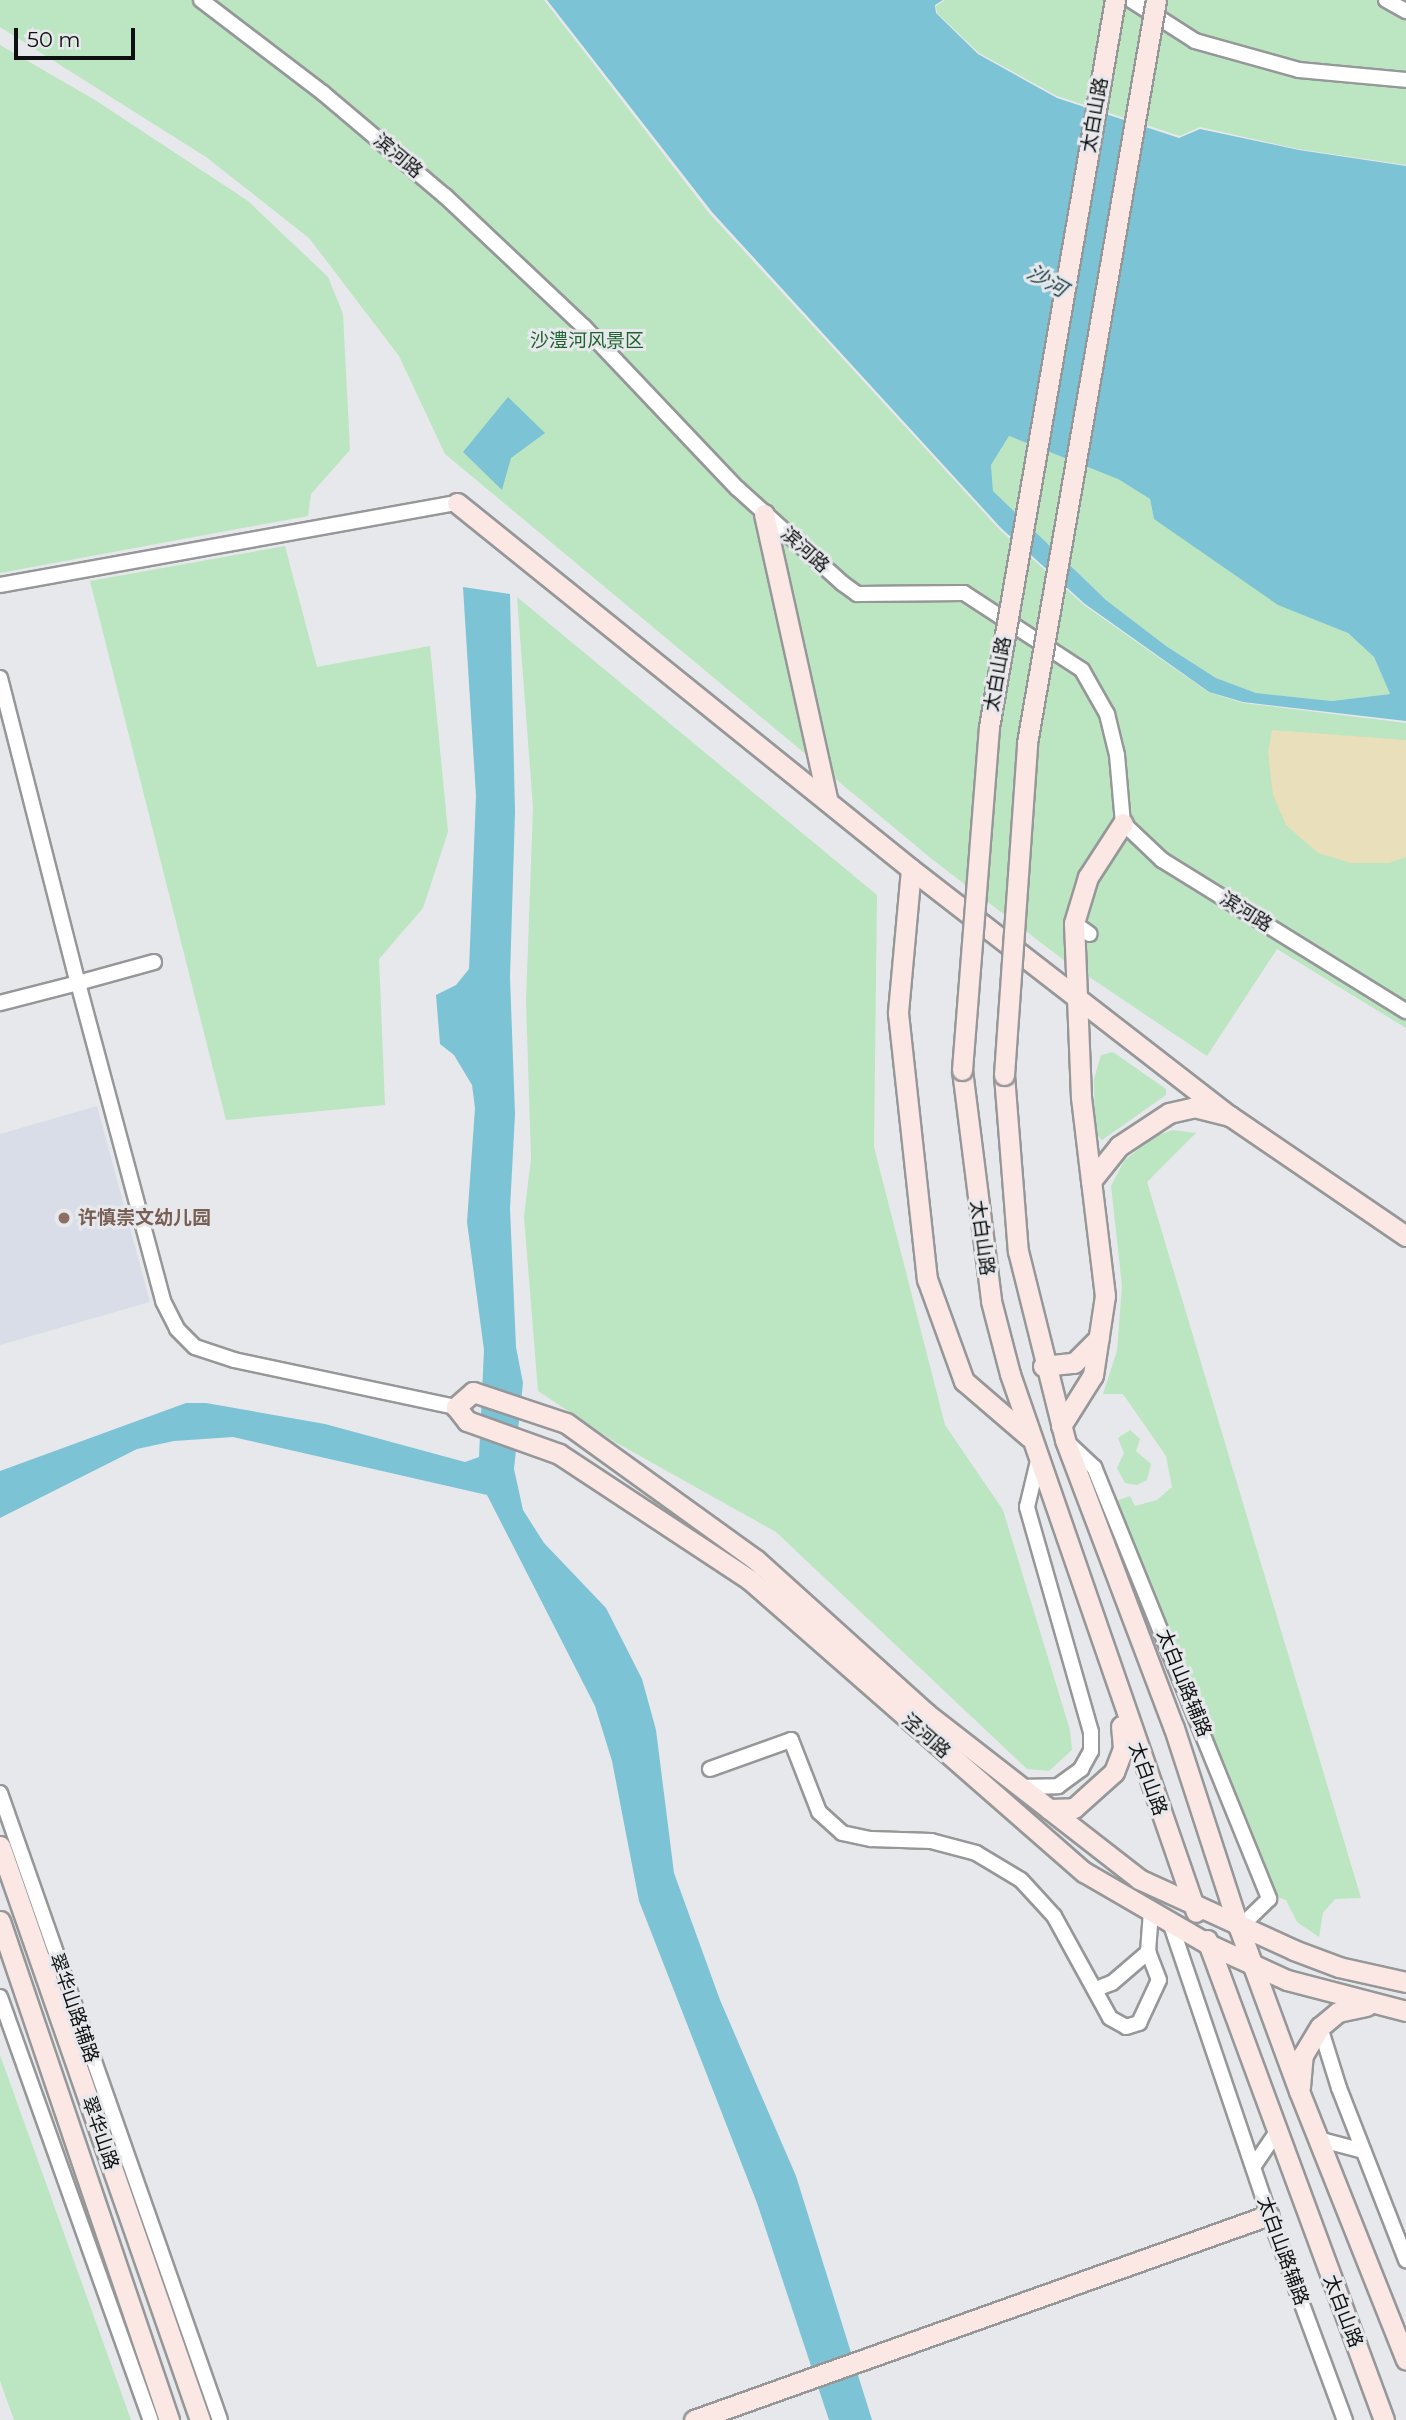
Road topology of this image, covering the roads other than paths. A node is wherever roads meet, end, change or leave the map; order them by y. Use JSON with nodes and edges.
{"nodes":[{"id":1,"x":201,"y":0,"type":"edge"},
{"id":2,"x":1115,"y":0,"type":"edge"},
{"id":3,"x":1131,"y":0,"type":"edge"},
{"id":4,"x":1156,"y":0,"type":"edge"},
{"id":5,"x":1386,"y":0,"type":"edge"},
{"id":6,"x":1406,"y":10,"type":"edge"},
{"id":7,"x":1406,"y":80,"type":"edge"},
{"id":8,"x":457,"y":503,"type":"joint"},
{"id":9,"x":764,"y":514,"type":"junction"},
{"id":10,"x":0,"y":585,"type":"edge"},
{"id":11,"x":0,"y":678,"type":"edge"},
{"id":12,"x":827,"y":799,"type":"junction"},
{"id":13,"x":1123,"y":823,"type":"junction"},
{"id":14,"x":911,"y":869,"type":"junction"},
{"id":15,"x":154,"y":962,"type":"dead end"},
{"id":16,"x":78,"y":983,"type":"junction"},
{"id":17,"x":1077,"y":1000,"type":"junction"},
{"id":18,"x":0,"y":1003,"type":"edge"},
{"id":19,"x":1406,"y":1012,"type":"edge"},
{"id":20,"x":1230,"y":1116,"type":"junction"},
{"id":21,"x":1090,"y":1181,"type":"junction"},
{"id":22,"x":1406,"y":1236,"type":"edge"},
{"id":23,"x":1099,"y":1338,"type":"junction"},
{"id":24,"x":1043,"y":1366,"type":"junction"},
{"id":25,"x":462,"y":1414,"type":"junction"},
{"id":26,"x":1063,"y":1433,"type":"junction"},
{"id":27,"x":1030,"y":1438,"type":"junction"},
{"id":28,"x":1038,"y":1461,"type":"junction"},
{"id":29,"x":1117,"y":1693,"type":"junction"},
{"id":30,"x":710,"y":1769,"type":"dead end"},
{"id":31,"x":1019,"y":1787,"type":"junction"},
{"id":32,"x":0,"y":1793,"type":"edge"},
{"id":33,"x":1049,"y":1809,"type":"junction"},
{"id":34,"x":0,"y":1846,"type":"edge"},
{"id":35,"x":1193,"y":1905,"type":"junction"},
{"id":36,"x":1151,"y":1911,"type":"junction"},
{"id":37,"x":0,"y":1921,"type":"edge"},
{"id":38,"x":1170,"y":1922,"type":"junction"},
{"id":39,"x":1240,"y":1928,"type":"junction"},
{"id":40,"x":1208,"y":1944,"type":"junction"},
{"id":41,"x":1148,"y":1952,"type":"junction"},
{"id":42,"x":1253,"y":1965,"type":"junction"},
{"id":43,"x":1406,"y":1982,"type":"edge"},
{"id":44,"x":1096,"y":1989,"type":"junction"},
{"id":45,"x":0,"y":1997,"type":"edge"},
{"id":46,"x":1370,"y":2005,"type":"junction"},
{"id":47,"x":1406,"y":2011,"type":"edge"},
{"id":48,"x":1320,"y":2026,"type":"junction"},
{"id":49,"x":1299,"y":2091,"type":"junction"},
{"id":50,"x":1276,"y":2133,"type":"junction"},
{"id":51,"x":1318,"y":2139,"type":"junction"},
{"id":52,"x":1363,"y":2151,"type":"junction"},
{"id":53,"x":1253,"y":2167,"type":"junction"},
{"id":54,"x":1269,"y":2215,"type":"junction"},
{"id":55,"x":1406,"y":2260,"type":"edge"},
{"id":56,"x":1406,"y":2360,"type":"edge"},
{"id":57,"x":151,"y":2420,"type":"edge"},
{"id":58,"x":169,"y":2420,"type":"edge"},
{"id":59,"x":200,"y":2420,"type":"edge"},
{"id":60,"x":220,"y":2420,"type":"edge"},
{"id":61,"x":694,"y":2420,"type":"edge"},
{"id":62,"x":1345,"y":2420,"type":"edge"},
{"id":63,"x":1384,"y":2420,"type":"edge"}],
"edges":[{"from":1,"to":9,"type":"street","name":"滨河路"},
{"from":2,"to":27,"type":"street","name":"太白山路","bridge":true},
{"from":3,"to":7,"type":"street"},
{"from":4,"to":24,"type":"street","name":"太白山路","bridge":true},
{"from":5,"to":6,"type":"street"},
{"from":8,"to":10,"type":"street"},
{"from":8,"to":12,"type":"street"},
{"from":9,"to":12,"type":"street"},
{"from":9,"to":13,"type":"street","name":"滨河路"},
{"from":11,"to":16,"type":"street"},
{"from":12,"to":14,"type":"street"},
{"from":13,"to":17,"type":"street"},
{"from":13,"to":19,"type":"street","name":"滨河路"},
{"from":14,"to":17,"type":"street"},
{"from":14,"to":27,"type":"street"},
{"from":15,"to":16,"type":"street"},
{"from":16,"to":18,"type":"street"},
{"from":16,"to":25,"type":"street"},
{"from":17,"to":20,"type":"street"},
{"from":17,"to":21,"type":"street"},
{"from":20,"to":21,"type":"street"},
{"from":20,"to":22,"type":"street"},
{"from":21,"to":23,"type":"street"},
{"from":23,"to":24,"type":"street"},
{"from":23,"to":26,"type":"street"},
{"from":24,"to":26,"type":"street","name":"太白山路"},
{"from":25,"to":31,"type":"street","name":"泾河路"},
{"from":25,"to":36,"type":"street","name":"泾河路"},
{"from":26,"to":39,"type":"street","name":"太白山路"},
{"from":26,"to":39,"type":"street","name":"太白山路辅路"},
{"from":27,"to":28,"type":"street","name":"太白山路"},
{"from":28,"to":29,"type":"street","name":"太白山路"},
{"from":28,"to":31,"type":"street"},
{"from":29,"to":33,"type":"street"},
{"from":29,"to":35,"type":"street","name":"太白山路"},
{"from":30,"to":44,"type":"street"},
{"from":31,"to":33,"type":"street","name":"泾河路"},
{"from":32,"to":60,"type":"street","name":"翠华山路辅路"},
{"from":33,"to":35,"type":"street","name":"泾河路"},
{"from":34,"to":59,"type":"street","name":"翠华山路"},
{"from":35,"to":39,"type":"street","name":"泾河路"},
{"from":35,"to":40,"type":"street","name":"太白山路"},
{"from":36,"to":38,"type":"street","name":"泾河路"},
{"from":36,"to":41,"type":"street"},
{"from":37,"to":58,"type":"street","name":"翠华山路"},
{"from":38,"to":40,"type":"street","name":"泾河路"},
{"from":38,"to":53,"type":"street","name":"太白山路辅路"},
{"from":39,"to":42,"type":"street","name":"太白山路"},
{"from":39,"to":43,"type":"street","name":"泾河路"},
{"from":40,"to":42,"type":"street","name":"泾河路"},
{"from":40,"to":50,"type":"street","name":"太白山路"},
{"from":41,"to":44,"type":"street"},
{"from":41,"to":44,"type":"street"},
{"from":42,"to":46,"type":"street","name":"泾河路"},
{"from":42,"to":49,"type":"street","name":"太白山路"},
{"from":45,"to":57,"type":"street"},
{"from":46,"to":47,"type":"street","name":"泾河路"},
{"from":46,"to":48,"type":"street"},
{"from":48,"to":49,"type":"street"},
{"from":48,"to":52,"type":"street"},
{"from":49,"to":51,"type":"street","name":"太白山路"},
{"from":50,"to":53,"type":"street"},
{"from":50,"to":63,"type":"street","name":"太白山路"},
{"from":51,"to":52,"type":"street"},
{"from":51,"to":56,"type":"street","name":"太白山路"},
{"from":52,"to":55,"type":"street"},
{"from":53,"to":54,"type":"street","name":"太白山路辅路"},
{"from":54,"to":61,"type":"street"},
{"from":54,"to":62,"type":"street","name":"太白山路辅路"}]}
